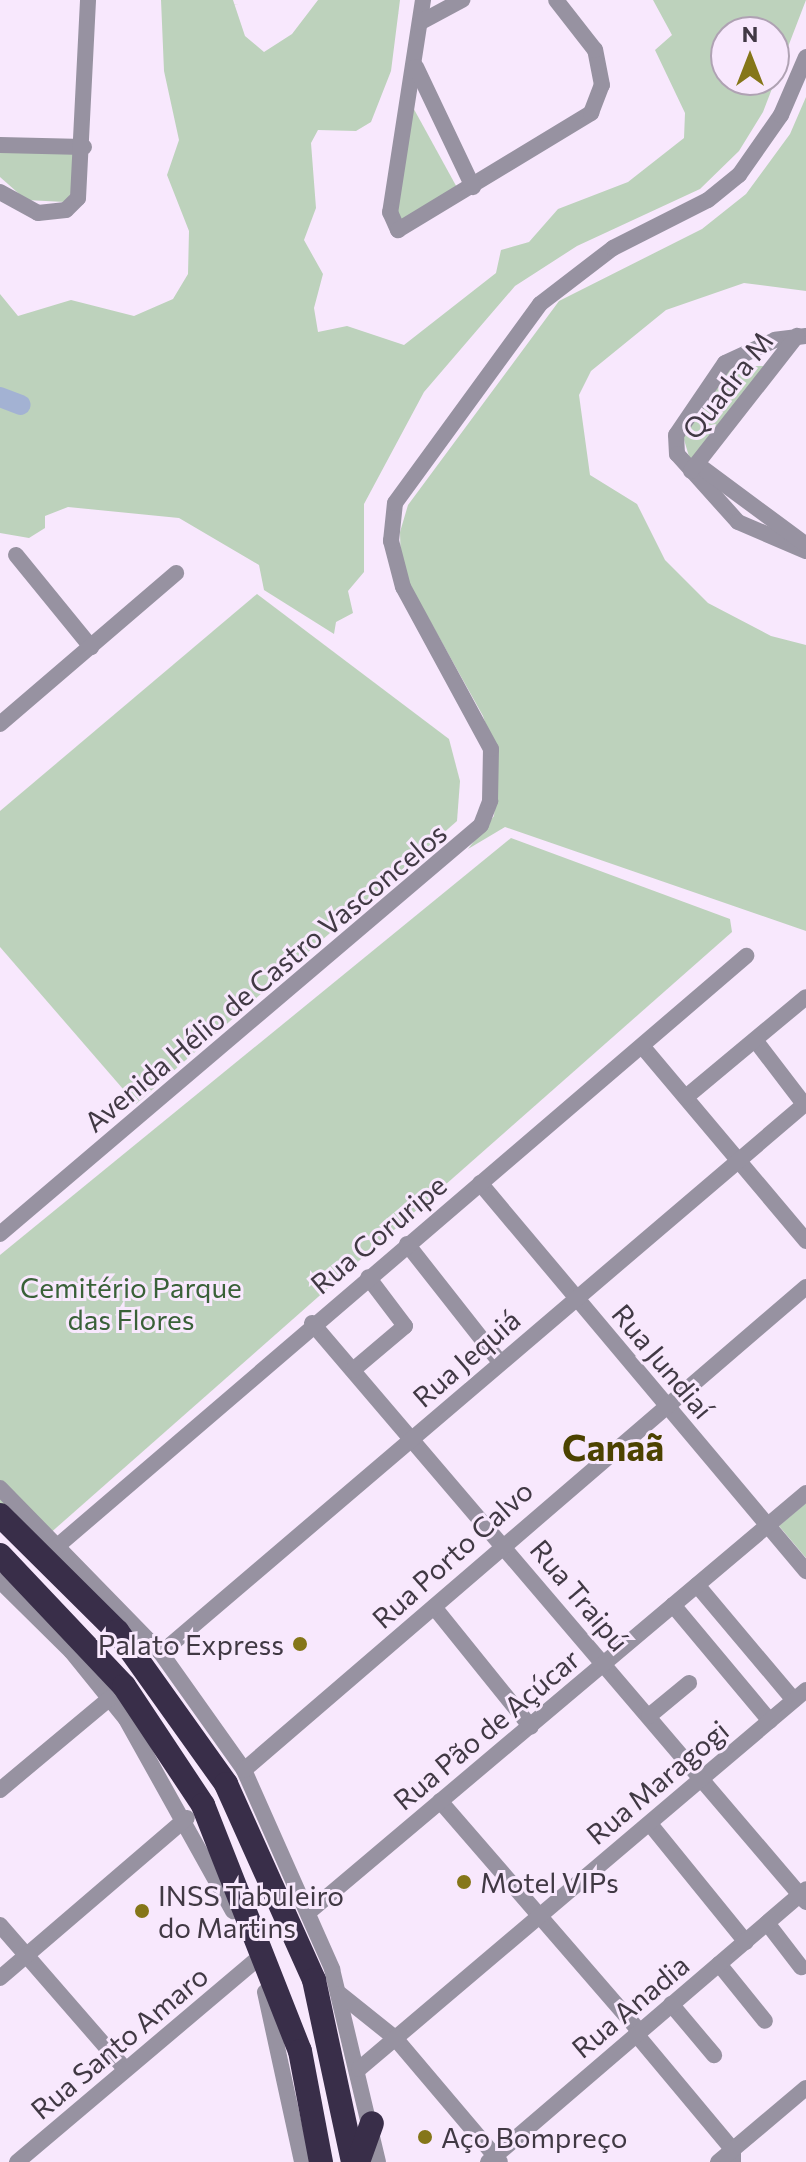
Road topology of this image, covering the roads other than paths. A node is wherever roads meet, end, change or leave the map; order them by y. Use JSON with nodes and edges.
{"nodes":[{"id":1,"x":88,"y":0,"type":"edge"},
{"id":2,"x":423,"y":0,"type":"edge"},
{"id":3,"x":462,"y":0,"type":"edge"},
{"id":4,"x":556,"y":0,"type":"edge"},
{"id":5,"x":421,"y":22,"type":"junction"},
{"id":6,"x":806,"y":57,"type":"edge"},
{"id":7,"x":416,"y":67,"type":"junction"},
{"id":8,"x":0,"y":145,"type":"edge"},
{"id":9,"x":84,"y":147,"type":"junction"},
{"id":10,"x":473,"y":187,"type":"junction"},
{"id":11,"x":0,"y":192,"type":"edge"},
{"id":12,"x":801,"y":336,"type":"edge"},
{"id":13,"x":694,"y":468,"type":"junction"},
{"id":14,"x":806,"y":548,"type":"edge"},
{"id":15,"x":16,"y":555,"type":"dead end"},
{"id":16,"x":176,"y":573,"type":"dead end"},
{"id":17,"x":91,"y":647,"type":"junction"},
{"id":18,"x":0,"y":724,"type":"edge"},
{"id":19,"x":746,"y":956,"type":"dead end"},
{"id":20,"x":805,"y":999,"type":"edge"},
{"id":21,"x":755,"y":1040,"type":"junction"},
{"id":22,"x":642,"y":1046,"type":"junction"},
{"id":23,"x":686,"y":1097,"type":"junction"},
{"id":24,"x":805,"y":1104,"type":"edge"},
{"id":25,"x":739,"y":1160,"type":"junction"},
{"id":26,"x":480,"y":1183,"type":"junction"},
{"id":27,"x":0,"y":1234,"type":"edge"},
{"id":28,"x":806,"y":1241,"type":"edge"},
{"id":29,"x":407,"y":1244,"type":"junction"},
{"id":30,"x":368,"y":1277,"type":"junction"},
{"id":31,"x":806,"y":1287,"type":"edge"},
{"id":32,"x":576,"y":1298,"type":"junction"},
{"id":33,"x":312,"y":1323,"type":"junction"},
{"id":34,"x":500,"y":1362,"type":"junction"},
{"id":35,"x":353,"y":1370,"type":"junction"},
{"id":36,"x":667,"y":1402,"type":"junction"},
{"id":37,"x":412,"y":1439,"type":"junction"},
{"id":38,"x":0,"y":1488,"type":"edge"},
{"id":39,"x":806,"y":1493,"type":"edge"},
{"id":40,"x":0,"y":1515,"type":"edge"},
{"id":41,"x":768,"y":1526,"type":"junction"},
{"id":42,"x":504,"y":1546,"type":"junction"},
{"id":43,"x":54,"y":1549,"type":"junction"},
{"id":44,"x":0,"y":1555,"type":"edge"},
{"id":45,"x":806,"y":1571,"type":"edge"},
{"id":46,"x":1,"y":1584,"type":"edge"},
{"id":47,"x":697,"y":1585,"type":"junction"},
{"id":48,"x":673,"y":1605,"type":"junction"},
{"id":49,"x":434,"y":1607,"type":"junction"},
{"id":50,"x":161,"y":1653,"type":"junction"},
{"id":51,"x":604,"y":1664,"type":"junction"},
{"id":52,"x":689,"y":1683,"type":"dead end"},
{"id":53,"x":800,"y":1695,"type":"edge"},
{"id":54,"x":110,"y":1698,"type":"junction"},
{"id":55,"x":649,"y":1716,"type":"junction"},
{"id":56,"x":770,"y":1721,"type":"junction"},
{"id":57,"x":531,"y":1727,"type":"junction"},
{"id":58,"x":244,"y":1770,"type":"junction"},
{"id":59,"x":703,"y":1779,"type":"junction"},
{"id":60,"x":0,"y":1790,"type":"edge"},
{"id":61,"x":440,"y":1801,"type":"junction"},
{"id":62,"x":187,"y":1818,"type":"junction"},
{"id":63,"x":650,"y":1824,"type":"junction"},
{"id":64,"x":804,"y":1895,"type":"edge"},
{"id":65,"x":309,"y":1912,"type":"junction"},
{"id":66,"x":539,"y":1914,"type":"junction"},
{"id":67,"x":767,"y":1923,"type":"junction"},
{"id":68,"x":0,"y":1925,"type":"edge"},
{"id":69,"x":746,"y":1942,"type":"junction"},
{"id":70,"x":26,"y":1956,"type":"junction"},
{"id":71,"x":254,"y":1962,"type":"junction"},
{"id":72,"x":719,"y":1964,"type":"junction"},
{"id":73,"x":801,"y":1967,"type":"dead end"},
{"id":74,"x":0,"y":1978,"type":"edge"},
{"id":75,"x":340,"y":1994,"type":"junction"},
{"id":76,"x":671,"y":2004,"type":"junction"},
{"id":77,"x":765,"y":2021,"type":"dead end"},
{"id":78,"x":637,"y":2033,"type":"junction"},
{"id":79,"x":395,"y":2038,"type":"junction"},
{"id":80,"x":714,"y":2055,"type":"dead end"},
{"id":81,"x":125,"y":2069,"type":"junction"},
{"id":82,"x":359,"y":2069,"type":"junction"},
{"id":83,"x":806,"y":2088,"type":"edge"},
{"id":84,"x":372,"y":2123,"type":"junction"},
{"id":85,"x":733,"y":2156,"type":"edge"},
{"id":86,"x":494,"y":2160,"type":"edge"},
{"id":87,"x":17,"y":2162,"type":"edge"},
{"id":88,"x":302,"y":2162,"type":"edge"},
{"id":89,"x":321,"y":2162,"type":"edge"},
{"id":90,"x":356,"y":2162,"type":"edge"},
{"id":91,"x":378,"y":2162,"type":"edge"},
{"id":92,"x":718,"y":2162,"type":"edge"}],
"edges":[{"from":1,"to":9,"type":"street"},
{"from":2,"to":5,"type":"street"},
{"from":3,"to":5,"type":"street"},
{"from":4,"to":10,"type":"street"},
{"from":5,"to":7,"type":"street"},
{"from":6,"to":27,"type":"street","name":"Avenida Hélio de Castro Vasconcelos"},
{"from":7,"to":10,"type":"street"},
{"from":7,"to":10,"type":"street"},
{"from":8,"to":9,"type":"street"},
{"from":9,"to":11,"type":"street"},
{"from":12,"to":13,"type":"street","name":"Quadra M"},
{"from":12,"to":13,"type":"street","name":"Quadra M"},
{"from":13,"to":14,"type":"street","name":"Quadra M"},
{"from":15,"to":17,"type":"street"},
{"from":16,"to":17,"type":"street"},
{"from":17,"to":18,"type":"street"},
{"from":19,"to":22,"type":"street","name":"Rua Coruripe"},
{"from":20,"to":21,"type":"street"},
{"from":21,"to":23,"type":"street"},
{"from":21,"to":24,"type":"street"},
{"from":22,"to":23,"type":"street"},
{"from":22,"to":26,"type":"street","name":"Rua Coruripe"},
{"from":23,"to":25,"type":"street"},
{"from":24,"to":25,"type":"street","name":"Rua Jequiá"},
{"from":25,"to":28,"type":"street"},
{"from":25,"to":32,"type":"street","name":"Rua Jequiá"},
{"from":26,"to":29,"type":"street","name":"Rua Coruripe"},
{"from":26,"to":32,"type":"street","name":"Rua Jundiaí"},
{"from":29,"to":30,"type":"street","name":"Rua Coruripe"},
{"from":29,"to":34,"type":"street"},
{"from":30,"to":33,"type":"street","name":"Rua Coruripe"},
{"from":30,"to":35,"type":"street"},
{"from":31,"to":36,"type":"street","name":"Rua Porto Calvo"},
{"from":32,"to":34,"type":"street","name":"Rua Jequiá"},
{"from":32,"to":36,"type":"street","name":"Rua Jundiaí"},
{"from":33,"to":35,"type":"street","name":"Rua Traipú"},
{"from":33,"to":43,"type":"street","name":"Rua Coruripe"},
{"from":34,"to":37,"type":"street","name":"Rua Jequiá"},
{"from":35,"to":37,"type":"street","name":"Rua Traipú"},
{"from":36,"to":41,"type":"street","name":"Rua Jundiaí"},
{"from":36,"to":42,"type":"street","name":"Rua Porto Calvo"},
{"from":37,"to":42,"type":"street","name":"Rua Traipú"},
{"from":37,"to":50,"type":"street","name":"Rua Jequiá"},
{"from":38,"to":43,"type":"street"},
{"from":39,"to":41,"type":"street","name":"Rua Pão de Açúcar"},
{"from":40,"to":43,"type":"highway"},
{"from":41,"to":45,"type":"street","name":"Rua Jundiaí"},
{"from":41,"to":47,"type":"street","name":"Rua Pão de Açúcar"},
{"from":42,"to":49,"type":"street","name":"Rua Porto Calvo"},
{"from":42,"to":51,"type":"street","name":"Rua Traipú"},
{"from":43,"to":50,"type":"street"},
{"from":43,"to":90,"type":"highway"},
{"from":44,"to":89,"type":"highway"},
{"from":46,"to":54,"type":"street"},
{"from":47,"to":48,"type":"street","name":"Rua Pão de Açúcar"},
{"from":47,"to":53,"type":"street"},
{"from":48,"to":51,"type":"street","name":"Rua Pão de Açúcar"},
{"from":48,"to":56,"type":"street"},
{"from":49,"to":57,"type":"street"},
{"from":49,"to":58,"type":"street","name":"Rua Porto Calvo"},
{"from":50,"to":58,"type":"street"},
{"from":51,"to":55,"type":"street","name":"Rua Traipú"},
{"from":51,"to":57,"type":"street","name":"Rua Pão de Açúcar"},
{"from":52,"to":55,"type":"street"},
{"from":53,"to":56,"type":"street","name":"Rua Maragogi"},
{"from":54,"to":60,"type":"street"},
{"from":54,"to":62,"type":"street"},
{"from":55,"to":59,"type":"street","name":"Rua Traipú"},
{"from":56,"to":59,"type":"street","name":"Rua Maragogi"},
{"from":57,"to":61,"type":"street","name":"Rua Pão de Açúcar"},
{"from":58,"to":65,"type":"street"},
{"from":59,"to":63,"type":"street","name":"Rua Maragogi"},
{"from":59,"to":64,"type":"street","name":"Rua Traipú"},
{"from":61,"to":65,"type":"street","name":"Rua Pão de Açúcar"},
{"from":61,"to":66,"type":"street"},
{"from":62,"to":70,"type":"street"},
{"from":62,"to":71,"type":"street"},
{"from":63,"to":66,"type":"street","name":"Rua Maragogi"},
{"from":63,"to":69,"type":"street"},
{"from":64,"to":67,"type":"street","name":"Rua Anadia"},
{"from":65,"to":75,"type":"street"},
{"from":66,"to":78,"type":"street"},
{"from":66,"to":79,"type":"street","name":"Rua Maragogi"},
{"from":67,"to":69,"type":"street","name":"Rua Anadia"},
{"from":67,"to":73,"type":"street"},
{"from":68,"to":70,"type":"street"},
{"from":69,"to":72,"type":"street","name":"Rua Anadia"},
{"from":70,"to":74,"type":"street"},
{"from":70,"to":81,"type":"street"},
{"from":71,"to":81,"type":"street","name":"Rua Santo Amaro"},
{"from":71,"to":88,"type":"street"},
{"from":72,"to":76,"type":"street","name":"Rua Anadia"},
{"from":72,"to":77,"type":"street"},
{"from":75,"to":79,"type":"street"},
{"from":75,"to":82,"type":"street"},
{"from":76,"to":78,"type":"street","name":"Rua Anadia"},
{"from":76,"to":80,"type":"street"},
{"from":78,"to":85,"type":"street"},
{"from":78,"to":86,"type":"street","name":"Rua Anadia"},
{"from":79,"to":82,"type":"street","name":"Rua Maragogi"},
{"from":79,"to":86,"type":"street"},
{"from":81,"to":87,"type":"street","name":"Rua Santo Amaro"},
{"from":82,"to":84,"type":"street"},
{"from":83,"to":85,"type":"street"},
{"from":84,"to":90,"type":"highway"},
{"from":84,"to":91,"type":"street"},
{"from":85,"to":92,"type":"street"}]}
